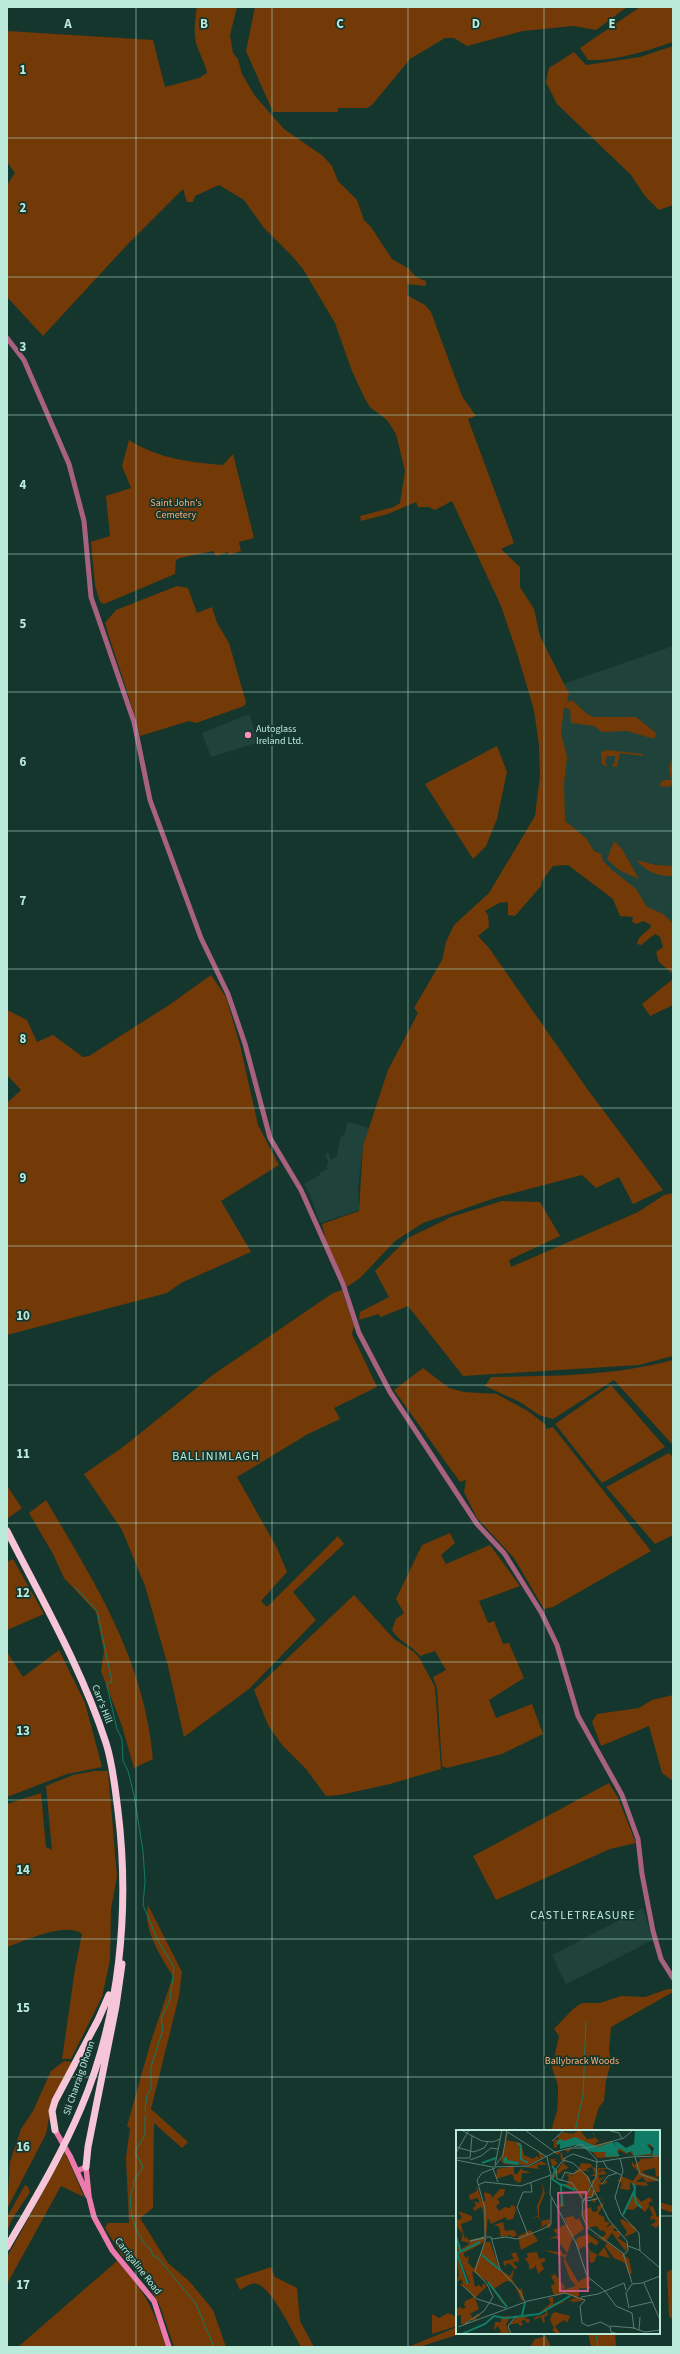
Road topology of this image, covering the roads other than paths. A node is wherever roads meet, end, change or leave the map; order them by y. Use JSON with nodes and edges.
{"nodes":[{"id":1,"x":7,"y":338,"type":"edge"},
{"id":2,"x":7,"y":1531,"type":"edge"},
{"id":3,"x":123,"y":1900,"type":"junction"},
{"id":4,"x":673,"y":1978,"type":"edge"},
{"id":5,"x":55,"y":2130,"type":"joint"},
{"id":6,"x":86,"y":2167,"type":"junction"},
{"id":7,"x":77,"y":2171,"type":"junction"},
{"id":8,"x":89,"y":2197,"type":"junction"},
{"id":9,"x":7,"y":2247,"type":"edge"},
{"id":10,"x":170,"y":2347,"type":"edge"}],
"edges":[{"from":1,"to":4,"type":"street"},
{"from":2,"to":3,"type":"highway","name":"Carr's Hill"},
{"from":3,"to":5,"type":"highway"},
{"from":3,"to":6,"type":"highway"},
{"from":3,"to":9,"type":"highway","name":"Sli Charraig Dhonn"},
{"from":5,"to":7,"type":"main road","name":"Carrigaline Road"},
{"from":6,"to":7,"type":"main road"},
{"from":6,"to":8,"type":"main road","name":"Carrigaline Road"},
{"from":7,"to":8,"type":"main road","name":"Carrigaline Road"},
{"from":8,"to":10,"type":"main road","name":"Carrigaline Road"}]}
